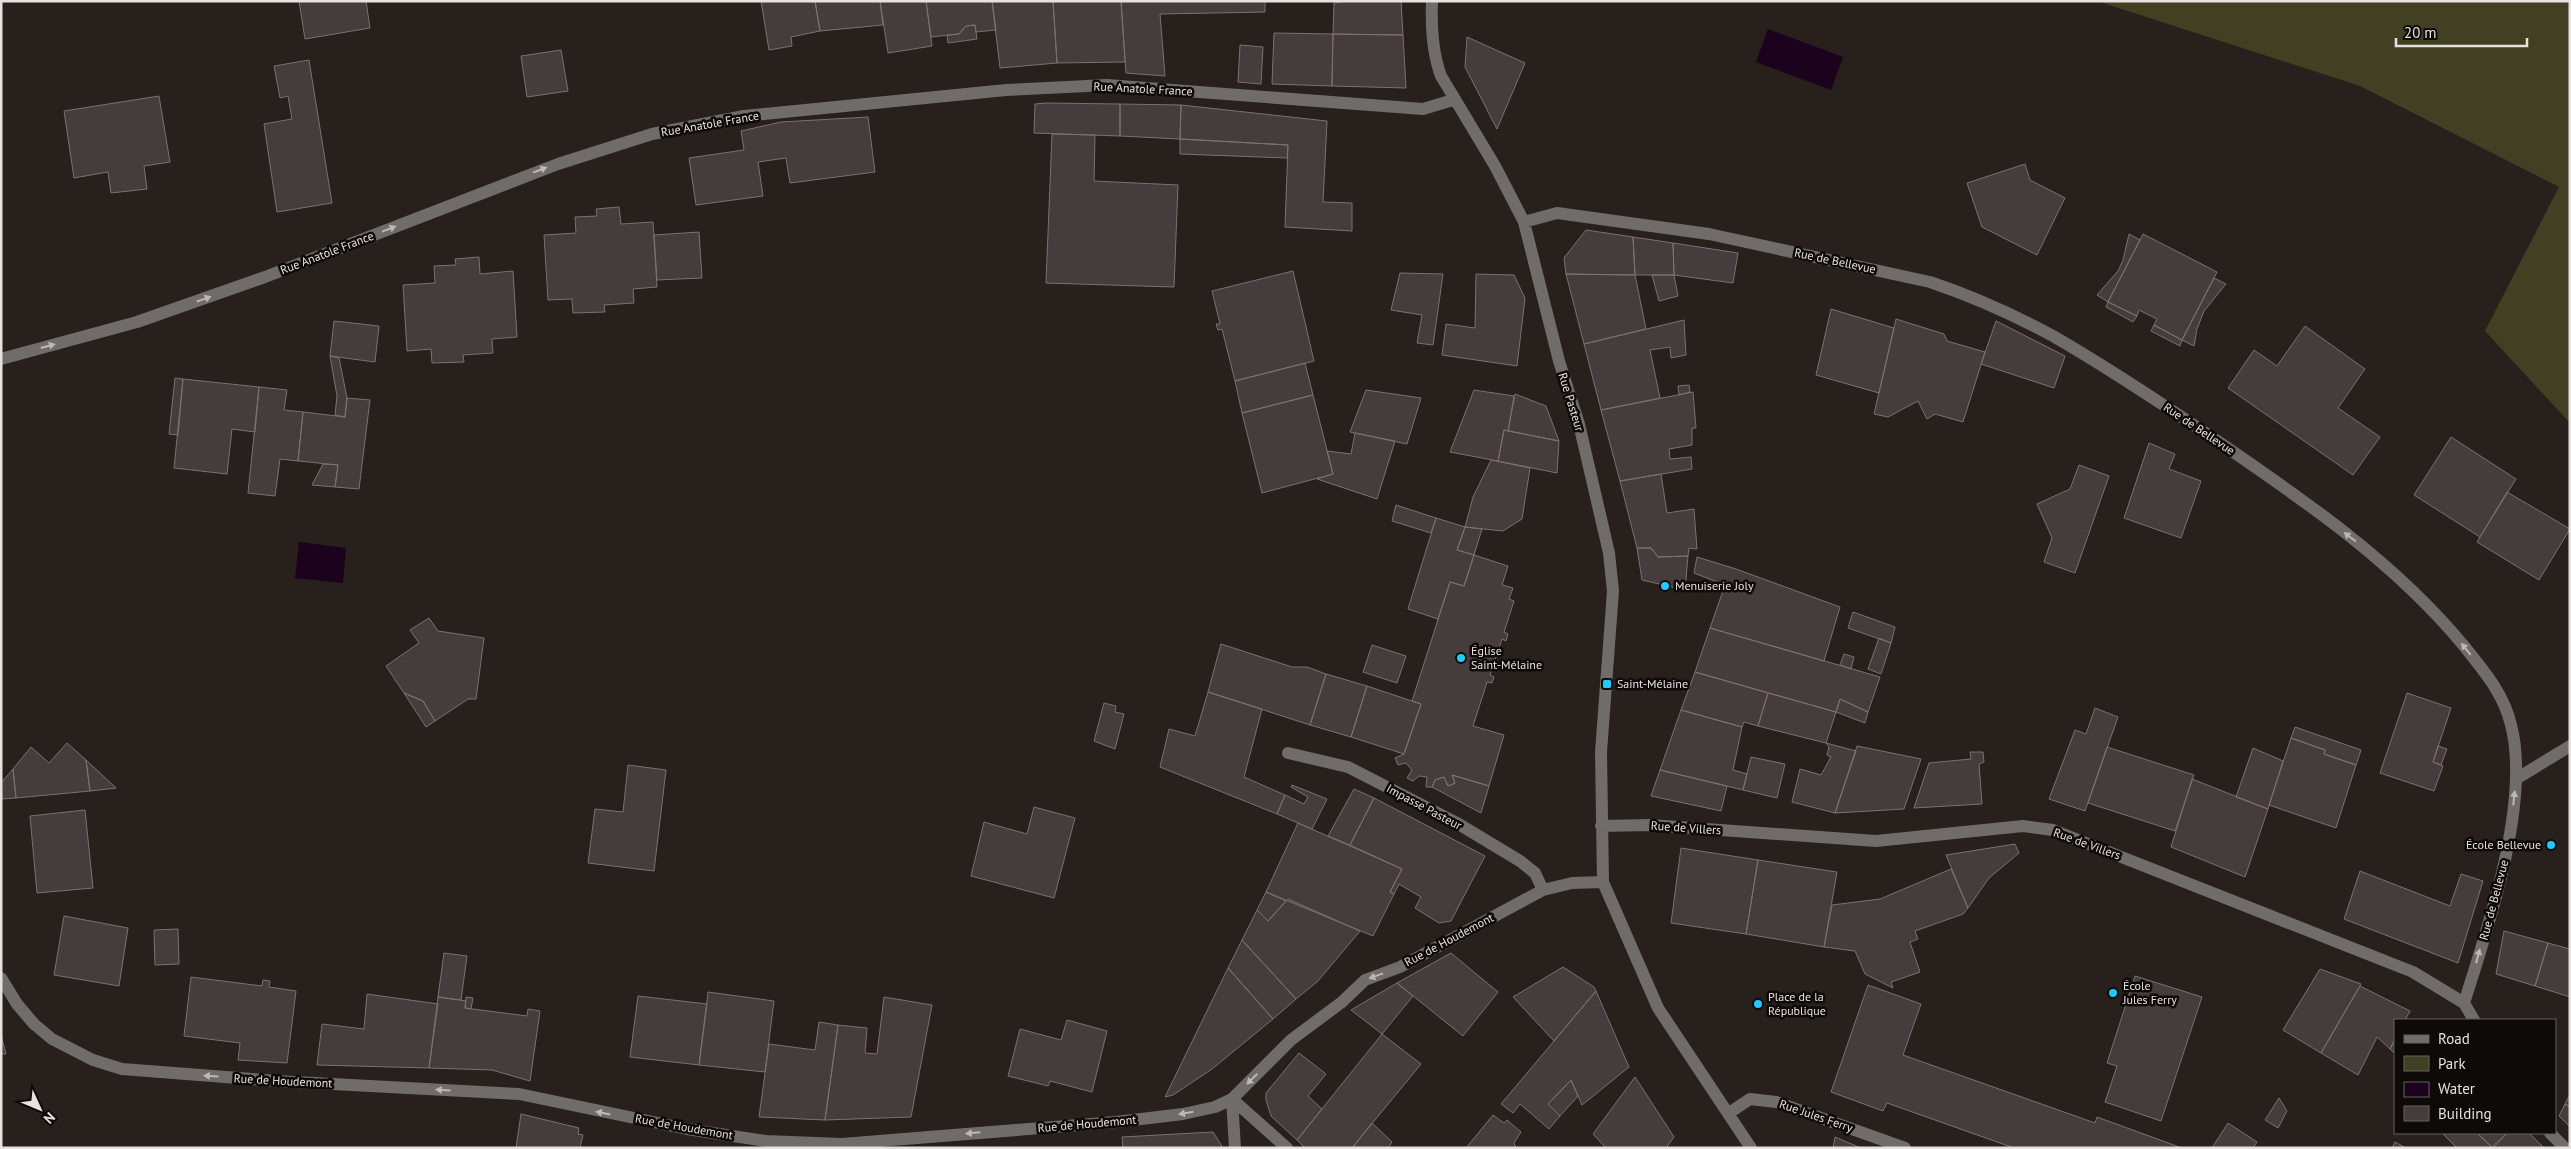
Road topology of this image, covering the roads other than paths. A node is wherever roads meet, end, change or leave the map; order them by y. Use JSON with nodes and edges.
{"nodes":[{"id":1,"x":1432,"y":1,"type":"edge"},
{"id":2,"x":1453,"y":100,"type":"junction"},
{"id":3,"x":1524,"y":222,"type":"junction"},
{"id":4,"x":1,"y":359,"type":"edge"},
{"id":5,"x":2570,"y":746,"type":"edge"},
{"id":6,"x":1288,"y":753,"type":"dead end"},
{"id":7,"x":2516,"y":779,"type":"junction"},
{"id":8,"x":1601,"y":826,"type":"junction"},
{"id":9,"x":1603,"y":882,"type":"junction"},
{"id":10,"x":1543,"y":890,"type":"junction"},
{"id":11,"x":1,"y":978,"type":"edge"},
{"id":12,"x":2464,"y":1002,"type":"junction"},
{"id":13,"x":2473,"y":1019,"type":"edge"},
{"id":14,"x":1232,"y":1099,"type":"junction"},
{"id":15,"x":1728,"y":1114,"type":"junction"},
{"id":16,"x":2551,"y":1134,"type":"edge"},
{"id":17,"x":1235,"y":1148,"type":"edge"},
{"id":18,"x":1287,"y":1148,"type":"edge"},
{"id":19,"x":1751,"y":1148,"type":"edge"},
{"id":20,"x":1905,"y":1148,"type":"edge"},
{"id":21,"x":2565,"y":1148,"type":"edge"}],
"edges":[{"from":1,"to":2,"type":"street","name":"Rue Pasteur"},
{"from":2,"to":3,"type":"street","name":"Rue Pasteur"},
{"from":4,"to":2,"type":"street","name":"Rue Anatole France","one_way":true},
{"from":7,"to":3,"type":"street","name":"Rue de Bellevue","one_way":true},
{"from":3,"to":8,"type":"street","name":"Rue Pasteur"},
{"from":5,"to":7,"type":"street"},
{"from":6,"to":10,"type":"street","name":"Impasse Pasteur"},
{"from":12,"to":7,"type":"street","name":"Rue de Bellevue","one_way":true},
{"from":8,"to":9,"type":"street"},
{"from":8,"to":12,"type":"street","name":"Rue de Villers"},
{"from":9,"to":10,"type":"street","name":"Rue de Houdemont"},
{"from":9,"to":15,"type":"street"},
{"from":10,"to":14,"type":"street","name":"Rue de Houdemont","one_way":true},
{"from":14,"to":11,"type":"street","name":"Rue de Houdemont","one_way":true},
{"from":12,"to":13,"type":"street","name":"Rue de Villers"},
{"from":14,"to":17,"type":"street"},
{"from":14,"to":18,"type":"street"},
{"from":15,"to":19,"type":"street"},
{"from":15,"to":20,"type":"street","name":"Rue Jules Ferry"},
{"from":16,"to":21,"type":"street"}]}
